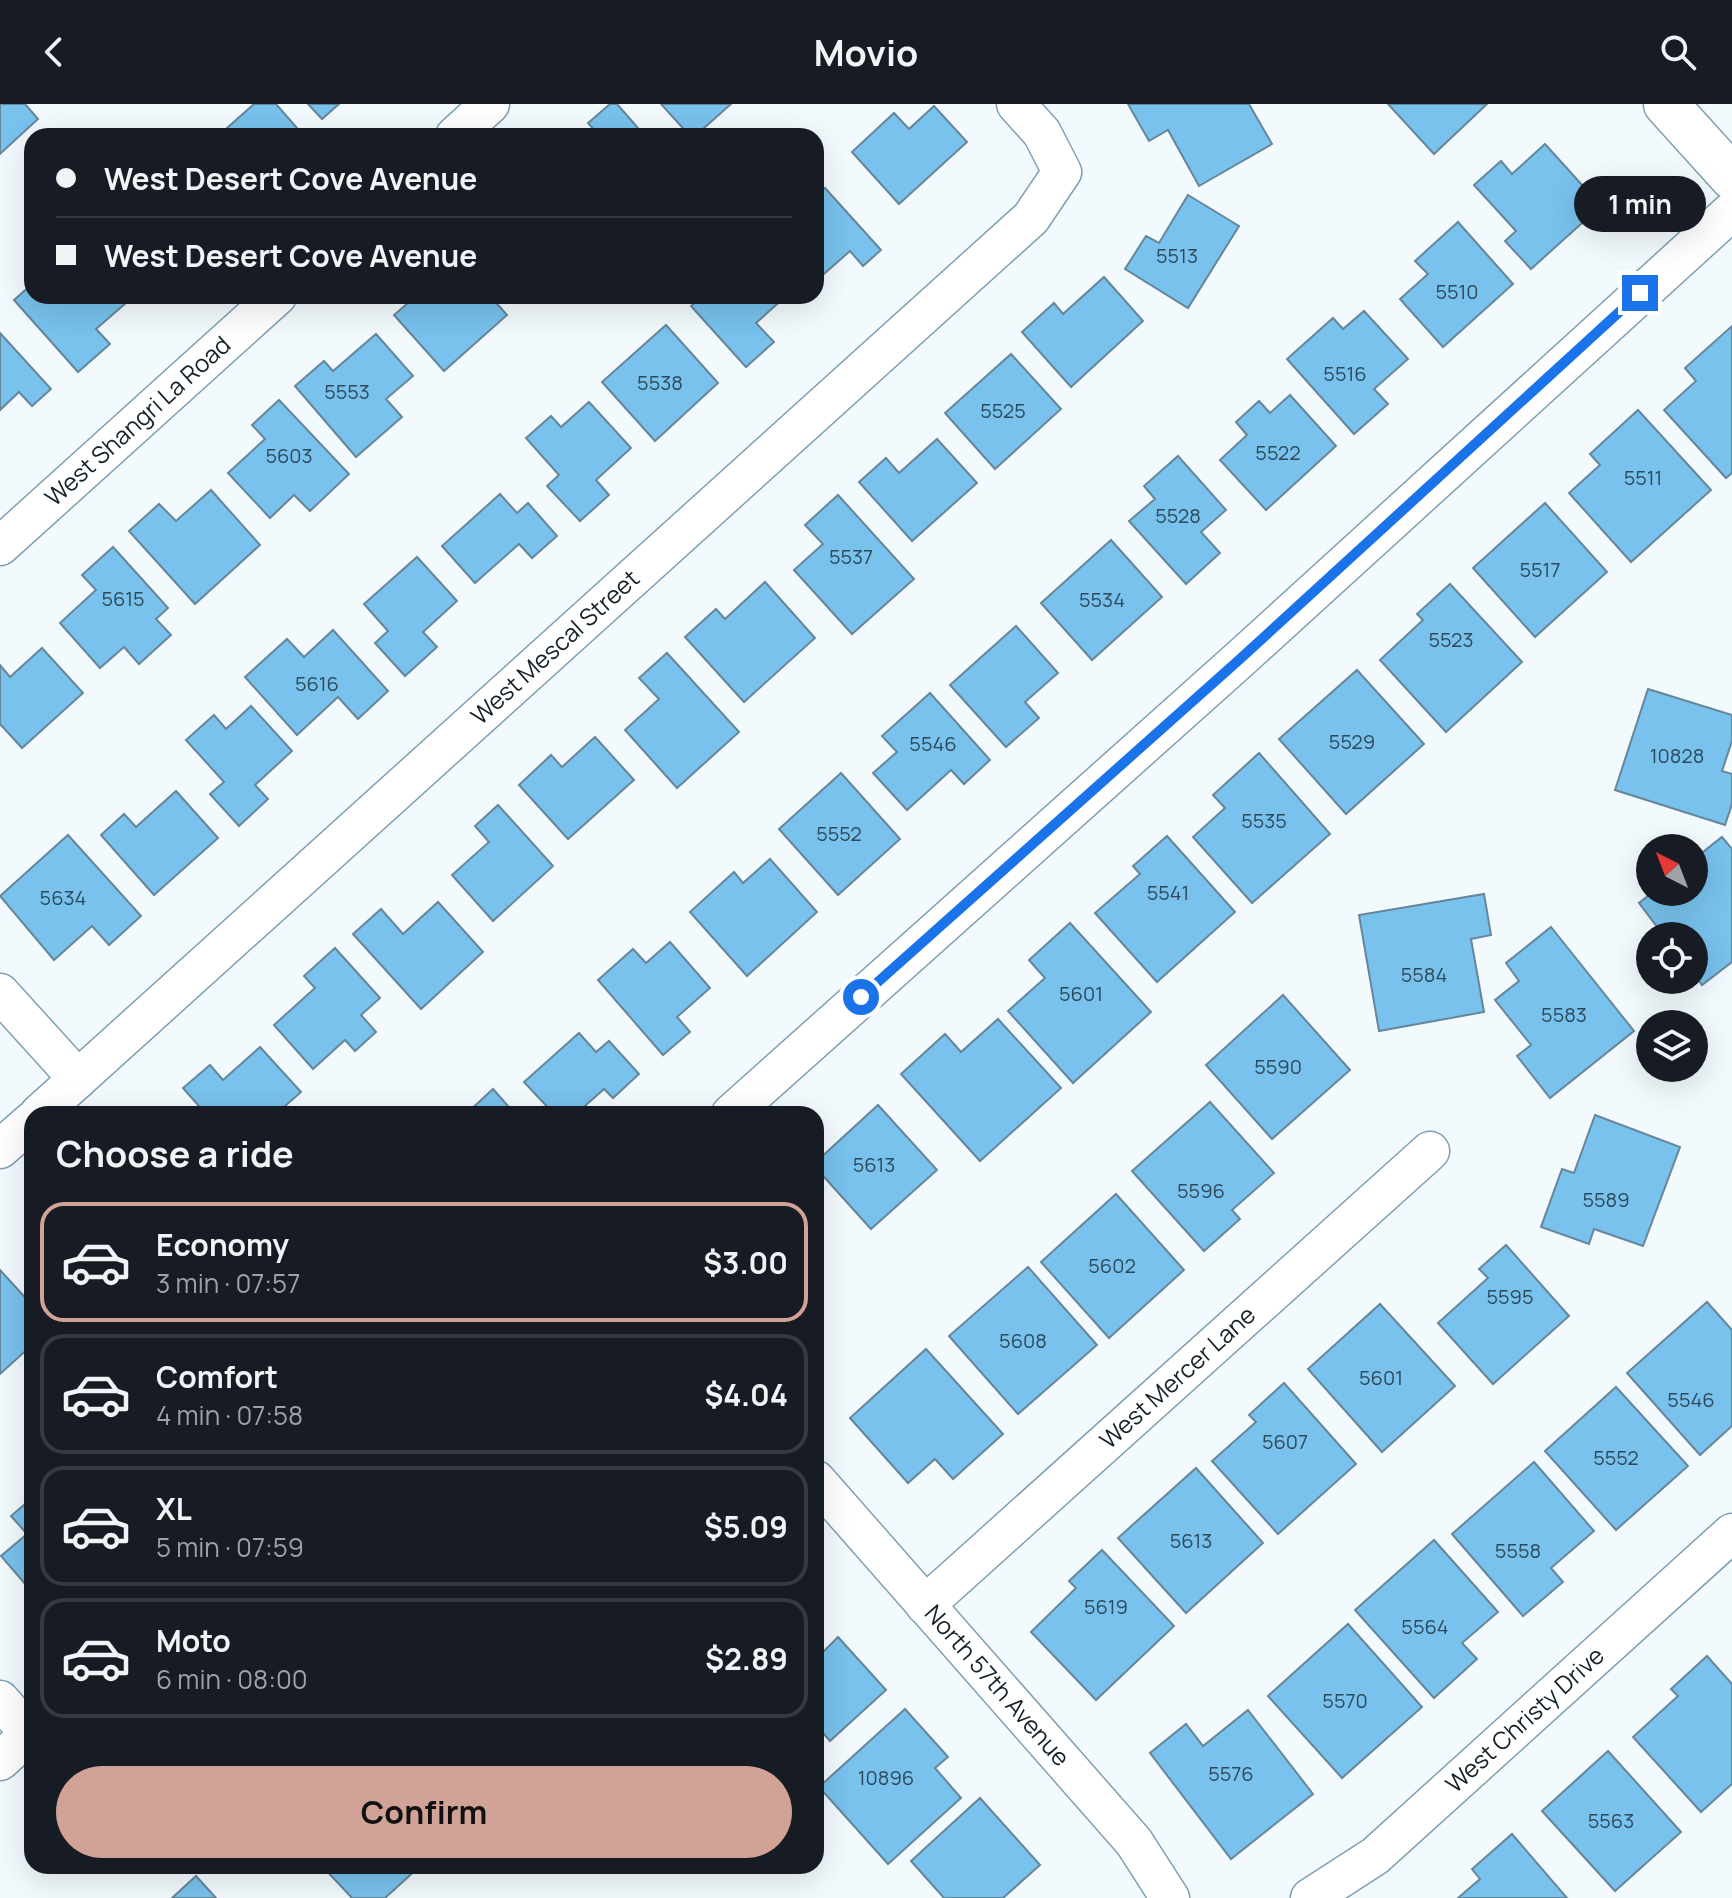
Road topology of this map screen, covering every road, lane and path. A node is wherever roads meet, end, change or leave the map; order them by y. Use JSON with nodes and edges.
{"nodes":[{"id":1,"x":490,"y":104,"type":"edge"},
{"id":2,"x":1016,"y":104,"type":"edge"},
{"id":3,"x":1666,"y":104,"type":"edge"},
{"id":4,"x":464,"y":128,"type":"edge"},
{"id":5,"x":1732,"y":177,"type":"edge"},
{"id":6,"x":1732,"y":211,"type":"edge"},
{"id":7,"x":268,"y":304,"type":"edge"},
{"id":8,"x":0,"y":546,"type":"edge"},
{"id":9,"x":0,"y":993,"type":"edge"},
{"id":10,"x":78,"y":1079,"type":"junction"},
{"id":11,"x":48,"y":1106,"type":"edge"},
{"id":12,"x":740,"y":1106,"type":"edge"},
{"id":13,"x":24,"y":1128,"type":"edge"},
{"id":14,"x":0,"y":1149,"type":"edge"},
{"id":15,"x":1430,"y":1151,"type":"dead end"},
{"id":16,"x":824,"y":1489,"type":"edge"},
{"id":17,"x":1732,"y":1533,"type":"edge"},
{"id":18,"x":925,"y":1605,"type":"junction"},
{"id":19,"x":0,"y":1700,"type":"edge"},
{"id":20,"x":24,"y":1726,"type":"edge"},
{"id":21,"x":24,"y":1739,"type":"edge"},
{"id":22,"x":0,"y":1761,"type":"edge"},
{"id":23,"x":1170,"y":1898,"type":"edge"},
{"id":24,"x":1310,"y":1898,"type":"edge"}],
"edges":[{"from":1,"to":4,"type":"street"},
{"from":2,"to":10,"type":"street","name":"West Mescal Street"},
{"from":3,"to":5,"type":"street"},
{"from":6,"to":12,"type":"street"},
{"from":7,"to":8,"type":"street","name":"West Shangri La Road"},
{"from":9,"to":10,"type":"street"},
{"from":10,"to":11,"type":"street","name":"West Mescal Street"},
{"from":13,"to":14,"type":"street"},
{"from":15,"to":18,"type":"street","name":"West Mercer Lane"},
{"from":16,"to":18,"type":"street","name":"North 57th Avenue"},
{"from":17,"to":24,"type":"street","name":"West Christy Drive"},
{"from":18,"to":23,"type":"street","name":"North 57th Avenue"},
{"from":19,"to":20,"type":"street"},
{"from":21,"to":22,"type":"street"}]}
